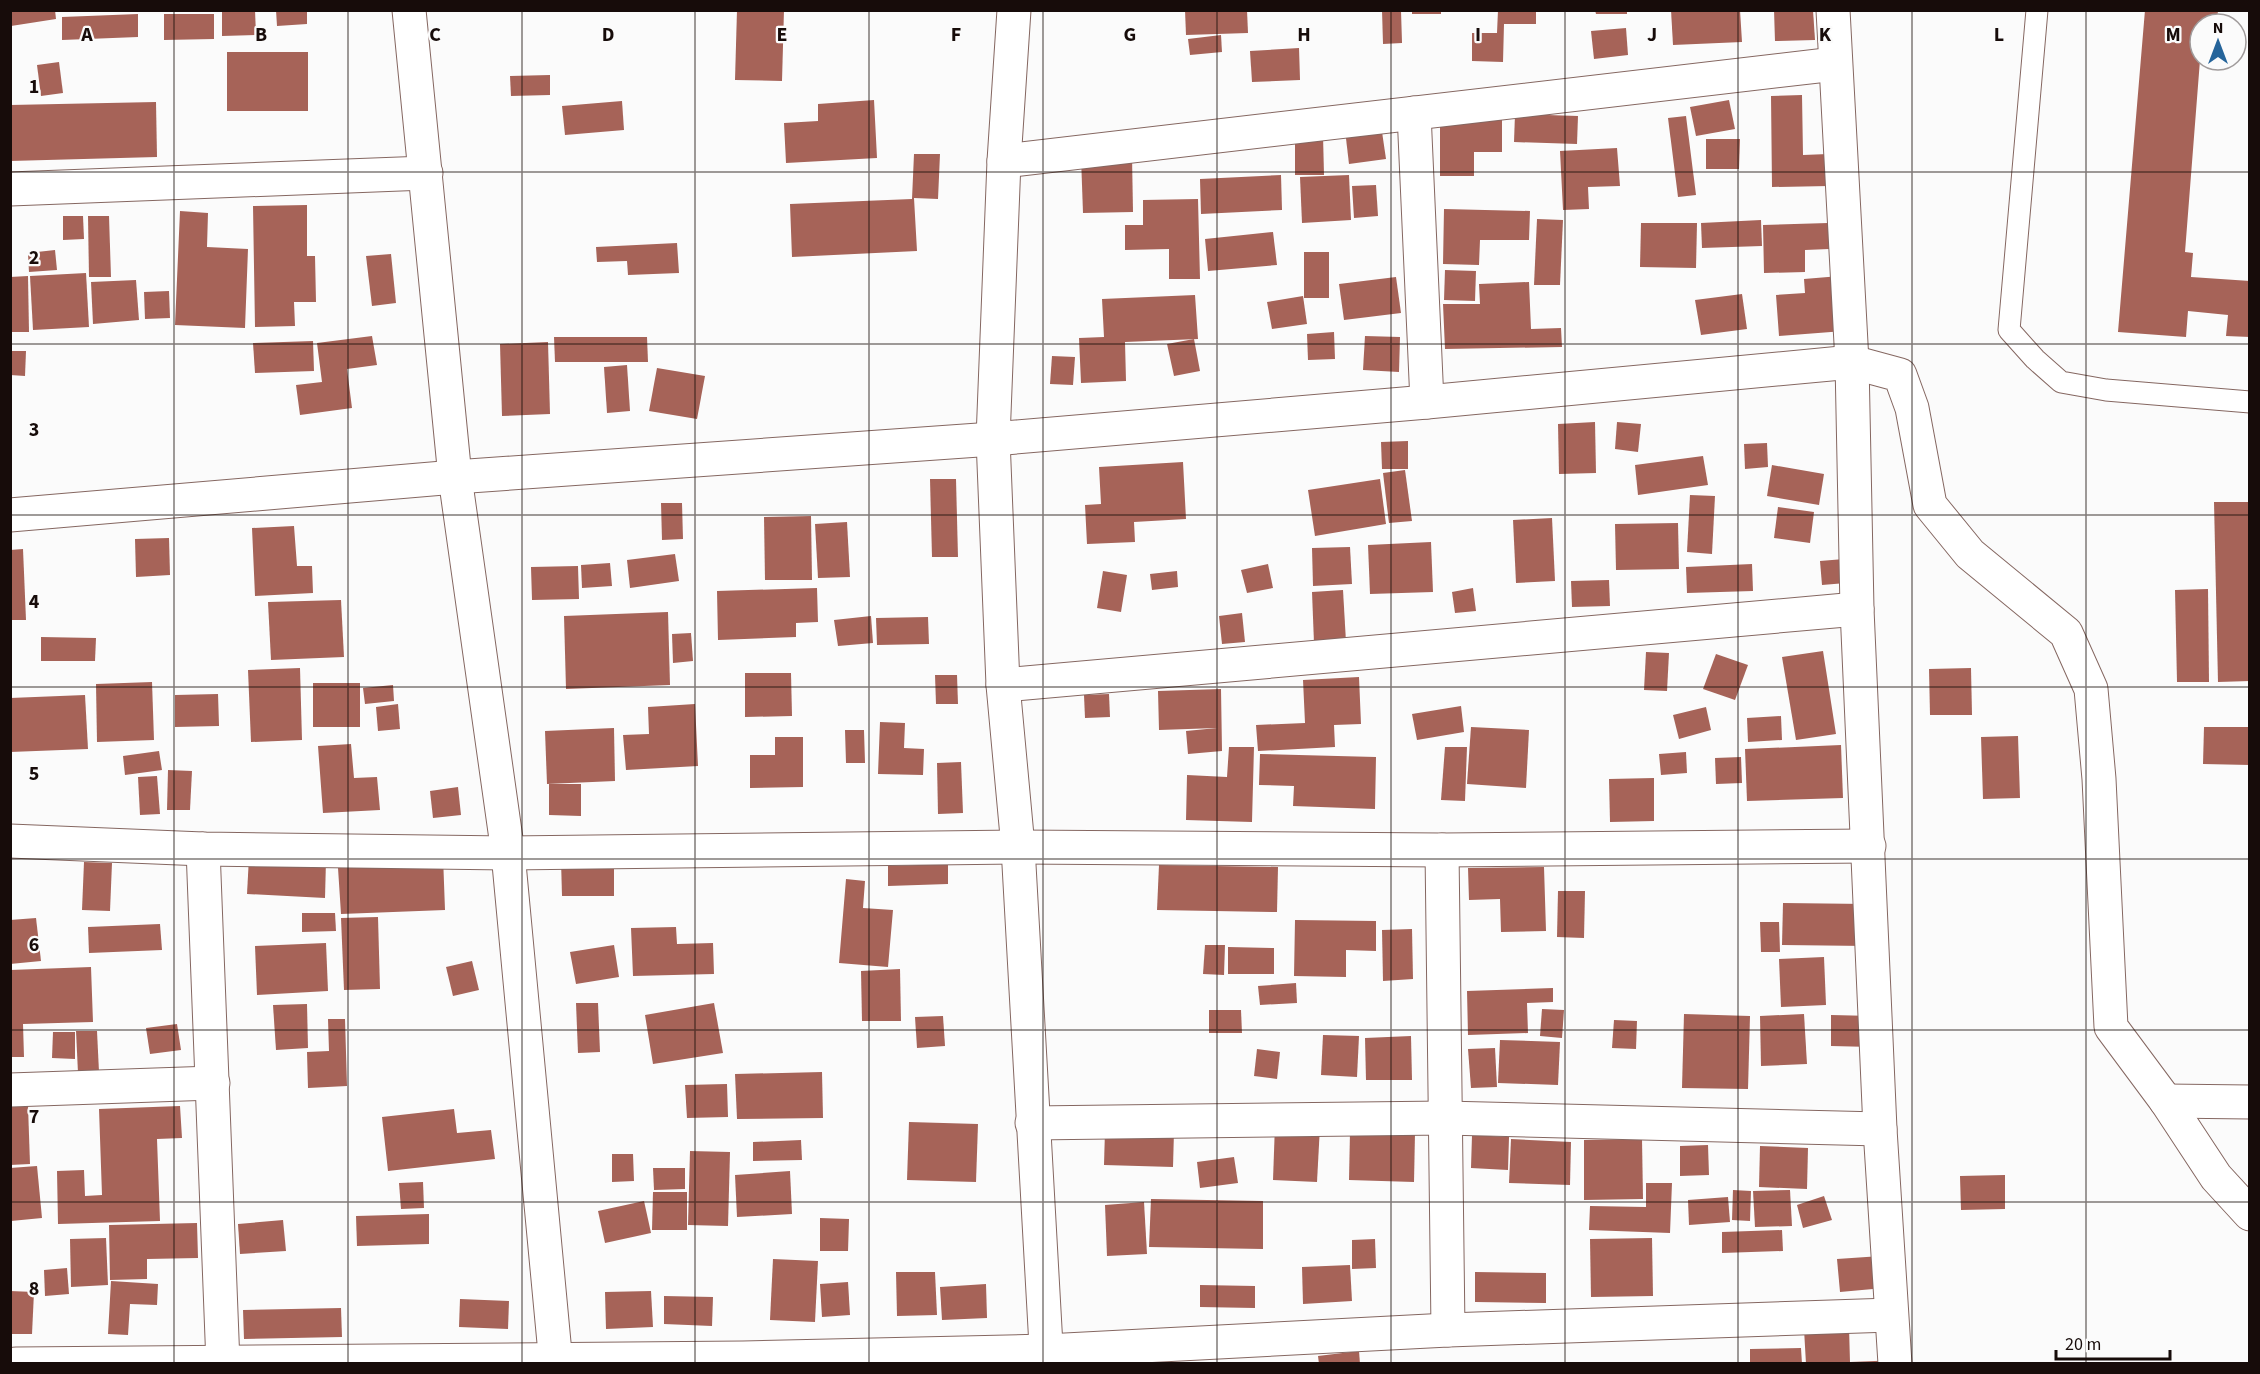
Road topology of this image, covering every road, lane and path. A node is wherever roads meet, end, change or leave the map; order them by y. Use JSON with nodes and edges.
{"nodes":[{"id":1,"x":409,"y":10,"type":"edge"},
{"id":2,"x":1014,"y":10,"type":"edge"},
{"id":3,"x":1833,"y":10,"type":"edge"},
{"id":4,"x":2037,"y":10,"type":"edge"},
{"id":5,"x":1835,"y":64,"type":"junction"},
{"id":6,"x":1414,"y":113,"type":"junction"},
{"id":7,"x":1004,"y":161,"type":"junction"},
{"id":8,"x":426,"y":173,"type":"junction"},
{"id":9,"x":10,"y":189,"type":"edge"},
{"id":10,"x":1852,"y":362,"type":"junction"},
{"id":11,"x":1427,"y":402,"type":"junction"},
{"id":12,"x":2250,"y":402,"type":"edge"},
{"id":13,"x":993,"y":439,"type":"junction"},
{"id":14,"x":455,"y":477,"type":"junction"},
{"id":15,"x":10,"y":515,"type":"edge"},
{"id":16,"x":1857,"y":609,"type":"junction"},
{"id":17,"x":1003,"y":685,"type":"junction"},
{"id":18,"x":10,"y":841,"type":"edge"},
{"id":19,"x":1869,"y":846,"type":"junction"},
{"id":20,"x":1018,"y":847,"type":"junction"},
{"id":21,"x":203,"y":849,"type":"junction"},
{"id":22,"x":1442,"y":850,"type":"junction"},
{"id":23,"x":508,"y":853,"type":"junction"},
{"id":24,"x":213,"y":1083,"type":"junction"},
{"id":25,"x":10,"y":1090,"type":"edge"},
{"id":26,"x":2166,"y":1101,"type":"junction"},
{"id":27,"x":2250,"y":1102,"type":"edge"},
{"id":28,"x":1445,"y":1118,"type":"junction"},
{"id":29,"x":1032,"y":1123,"type":"junction"},
{"id":30,"x":1880,"y":1129,"type":"junction"},
{"id":31,"x":2250,"y":1214,"type":"edge"},
{"id":32,"x":1891,"y":1315,"type":"junction"},
{"id":33,"x":1448,"y":1330,"type":"junction"},
{"id":34,"x":1046,"y":1357,"type":"edge"},
{"id":35,"x":744,"y":1361,"type":"edge"},
{"id":36,"x":555,"y":1362,"type":"edge"},
{"id":37,"x":222,"y":1363,"type":"edge"},
{"id":38,"x":16,"y":1364,"type":"edge"},
{"id":39,"x":1895,"y":1364,"type":"edge"}],
"edges":[{"from":1,"to":8,"type":"street"},
{"from":2,"to":7,"type":"street"},
{"from":3,"to":5,"type":"street"},
{"from":4,"to":12,"type":"lane"},
{"from":5,"to":6,"type":"street"},
{"from":5,"to":10,"type":"street"},
{"from":6,"to":7,"type":"street"},
{"from":6,"to":11,"type":"street"},
{"from":7,"to":13,"type":"street"},
{"from":8,"to":9,"type":"street"},
{"from":8,"to":14,"type":"street"},
{"from":10,"to":11,"type":"street"},
{"from":10,"to":16,"type":"street"},
{"from":10,"to":26,"type":"street"},
{"from":11,"to":13,"type":"street"},
{"from":13,"to":14,"type":"street"},
{"from":13,"to":17,"type":"street"},
{"from":14,"to":15,"type":"street"},
{"from":14,"to":23,"type":"street"},
{"from":16,"to":17,"type":"street"},
{"from":16,"to":19,"type":"street"},
{"from":17,"to":20,"type":"street"},
{"from":18,"to":21,"type":"street"},
{"from":19,"to":22,"type":"street"},
{"from":19,"to":30,"type":"street"},
{"from":20,"to":22,"type":"street"},
{"from":20,"to":23,"type":"street"},
{"from":20,"to":29,"type":"street"},
{"from":21,"to":23,"type":"street"},
{"from":21,"to":24,"type":"street"},
{"from":22,"to":28,"type":"street"},
{"from":23,"to":36,"type":"street"},
{"from":24,"to":25,"type":"street"},
{"from":24,"to":37,"type":"street"},
{"from":26,"to":27,"type":"street"},
{"from":26,"to":31,"type":"street"},
{"from":28,"to":29,"type":"street"},
{"from":28,"to":30,"type":"street"},
{"from":28,"to":33,"type":"street"},
{"from":29,"to":34,"type":"street"},
{"from":30,"to":32,"type":"street"},
{"from":32,"to":33,"type":"street"},
{"from":32,"to":39,"type":"street"},
{"from":33,"to":34,"type":"street"},
{"from":34,"to":35,"type":"street"},
{"from":35,"to":36,"type":"street"},
{"from":36,"to":37,"type":"street"},
{"from":37,"to":38,"type":"street"}]}
